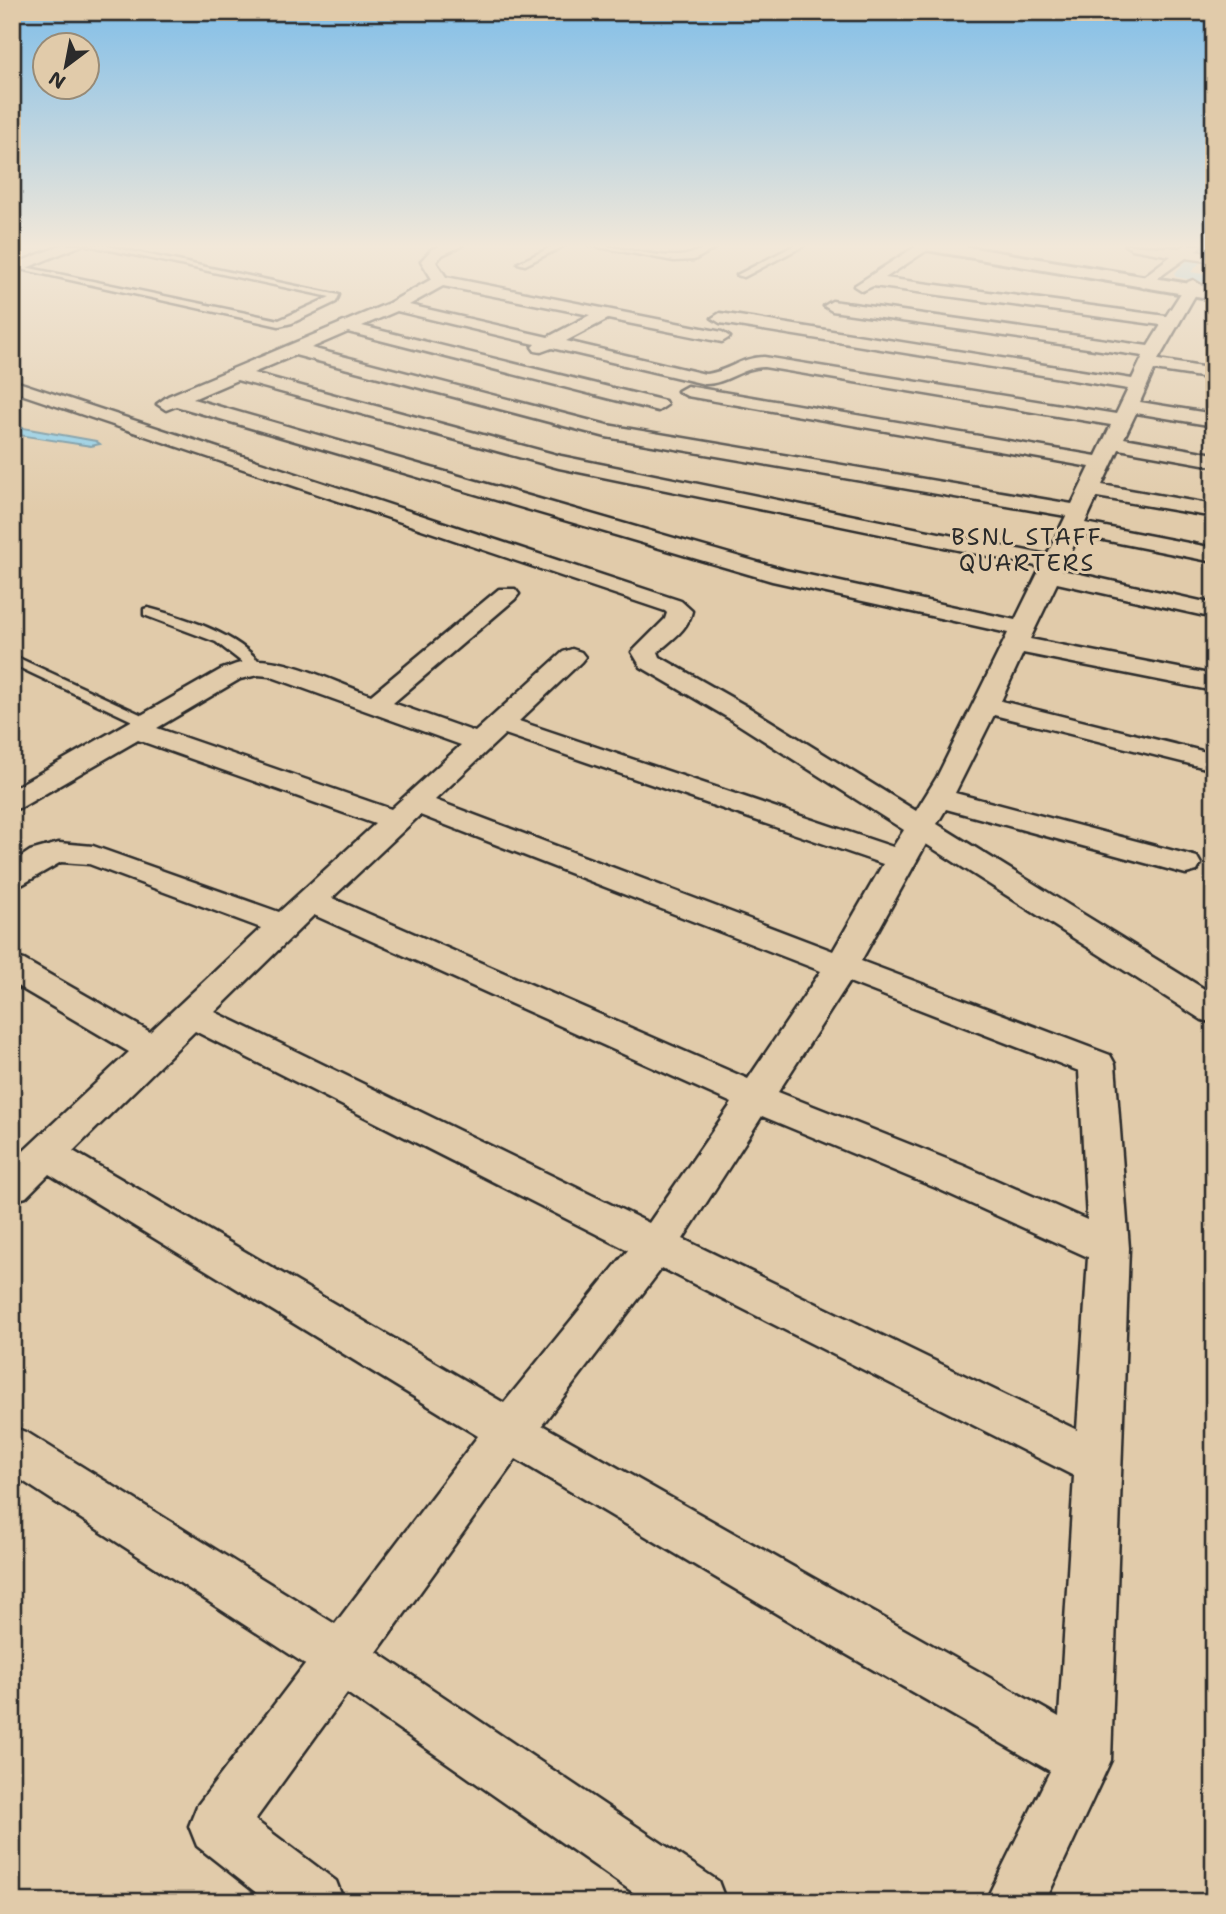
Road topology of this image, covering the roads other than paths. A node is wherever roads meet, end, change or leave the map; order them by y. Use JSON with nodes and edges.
{"nodes":[{"id":1,"x":328,"y":334,"type":"edge"},
{"id":2,"x":376,"y":334,"type":"edge"},
{"id":3,"x":516,"y":334,"type":"edge"},
{"id":4,"x":565,"y":334,"type":"edge"},
{"id":5,"x":645,"y":334,"type":"edge"},
{"id":6,"x":709,"y":334,"type":"edge"},
{"id":7,"x":803,"y":334,"type":"edge"},
{"id":8,"x":875,"y":334,"type":"edge"},
{"id":9,"x":1166,"y":334,"type":"edge"},
{"id":10,"x":722,"y":337,"type":"dead end"},
{"id":11,"x":549,"y":342,"type":"junction"},
{"id":12,"x":293,"y":349,"type":"junction"},
{"id":13,"x":604,"y":355,"type":"junction"},
{"id":14,"x":506,"y":366,"type":"junction"},
{"id":15,"x":236,"y":374,"type":"junction"},
{"id":16,"x":1214,"y":374,"type":"edge"},
{"id":17,"x":686,"y":383,"type":"junction"},
{"id":18,"x":12,"y":385,"type":"edge"},
{"id":19,"x":453,"y":391,"type":"junction"},
{"id":20,"x":175,"y":400,"type":"junction"},
{"id":21,"x":658,"y":405,"type":"junction"},
{"id":22,"x":785,"y":409,"type":"junction"},
{"id":23,"x":139,"y":415,"type":"junction"},
{"id":24,"x":398,"y":419,"type":"junction"},
{"id":25,"x":1214,"y":420,"type":"edge"},
{"id":26,"x":606,"y":431,"type":"junction"},
{"id":27,"x":1114,"y":436,"type":"junction"},
{"id":28,"x":339,"y":449,"type":"junction"},
{"id":29,"x":737,"y":455,"type":"junction"},
{"id":30,"x":1214,"y":460,"type":"edge"},
{"id":31,"x":559,"y":462,"type":"junction"},
{"id":32,"x":502,"y":496,"type":"junction"},
{"id":33,"x":1214,"y":512,"type":"edge"},
{"id":34,"x":1214,"y":555,"type":"edge"},
{"id":35,"x":1052,"y":568,"type":"junction"},
{"id":36,"x":507,"y":594,"type":"dead end"},
{"id":37,"x":148,"y":611,"type":"dead end"},
{"id":38,"x":1214,"y":611,"type":"edge"},
{"id":39,"x":1019,"y":636,"type":"junction"},
{"id":40,"x":572,"y":657,"type":"dead end"},
{"id":41,"x":12,"y":659,"type":"edge"},
{"id":42,"x":257,"y":667,"type":"junction"},
{"id":43,"x":1214,"y":683,"type":"edge"},
{"id":44,"x":374,"y":705,"type":"junction"},
{"id":45,"x":986,"y":705,"type":"junction"},
{"id":46,"x":140,"y":726,"type":"junction"},
{"id":47,"x":491,"y":733,"type":"junction"},
{"id":48,"x":1214,"y":762,"type":"edge"},
{"id":49,"x":939,"y":798,"type":"junction"},
{"id":50,"x":12,"y":801,"type":"edge"},
{"id":51,"x":405,"y":812,"type":"junction"},
{"id":52,"x":922,"y":828,"type":"junction"},
{"id":53,"x":901,"y":860,"type":"junction"},
{"id":54,"x":1186,"y":864,"type":"dead end"},
{"id":55,"x":12,"y":877,"type":"edge"},
{"id":56,"x":311,"y":901,"type":"junction"},
{"id":57,"x":284,"y":925,"type":"junction"},
{"id":58,"x":840,"y":966,"type":"junction"},
{"id":59,"x":18,"y":979,"type":"edge"},
{"id":60,"x":1214,"y":1011,"type":"edge"},
{"id":61,"x":192,"y":1015,"type":"junction"},
{"id":62,"x":155,"y":1051,"type":"junction"},
{"id":63,"x":755,"y":1098,"type":"junction"},
{"id":64,"x":22,"y":1174,"type":"edge"},
{"id":65,"x":657,"y":1244,"type":"junction"},
{"id":66,"x":1109,"y":1248,"type":"junction"},
{"id":67,"x":509,"y":1432,"type":"junction"},
{"id":68,"x":12,"y":1448,"type":"edge"},
{"id":69,"x":1100,"y":1465,"type":"junction"},
{"id":70,"x":343,"y":1658,"type":"junction"},
{"id":71,"x":1084,"y":1760,"type":"junction"},
{"id":72,"x":315,"y":1902,"type":"edge"},
{"id":73,"x":697,"y":1902,"type":"edge"},
{"id":74,"x":1014,"y":1902,"type":"edge"}],
"edges":[{"from":1,"to":12,"type":"street"},
{"from":2,"to":14,"type":"street"},
{"from":3,"to":11,"type":"street"},
{"from":4,"to":11,"type":"street"},
{"from":5,"to":13,"type":"street"},
{"from":6,"to":10,"type":"street"},
{"from":7,"to":27,"type":"street"},
{"from":8,"to":27,"type":"street"},
{"from":9,"to":27,"type":"street"},
{"from":11,"to":13,"type":"street"},
{"from":11,"to":14,"type":"street"},
{"from":12,"to":15,"type":"street"},
{"from":12,"to":19,"type":"street"},
{"from":13,"to":17,"type":"street"},
{"from":14,"to":19,"type":"street"},
{"from":14,"to":21,"type":"street"},
{"from":15,"to":20,"type":"street"},
{"from":15,"to":24,"type":"street"},
{"from":16,"to":27,"type":"street"},
{"from":17,"to":21,"type":"street"},
{"from":17,"to":22,"type":"street"},
{"from":17,"to":27,"type":"street"},
{"from":18,"to":23,"type":"street"},
{"from":19,"to":24,"type":"street"},
{"from":19,"to":26,"type":"street"},
{"from":20,"to":23,"type":"street"},
{"from":20,"to":28,"type":"street"},
{"from":21,"to":26,"type":"street"},
{"from":22,"to":27,"type":"street"},
{"from":22,"to":29,"type":"street"},
{"from":23,"to":52,"type":"street"},
{"from":24,"to":28,"type":"street"},
{"from":24,"to":31,"type":"street"},
{"from":25,"to":27,"type":"street"},
{"from":26,"to":29,"type":"street"},
{"from":26,"to":31,"type":"street"},
{"from":27,"to":29,"type":"street"},
{"from":27,"to":30,"type":"street"},
{"from":27,"to":33,"type":"street"},
{"from":27,"to":34,"type":"street"},
{"from":27,"to":35,"type":"street"},
{"from":28,"to":32,"type":"street"},
{"from":31,"to":32,"type":"street"},
{"from":31,"to":35,"type":"street"},
{"from":32,"to":39,"type":"street"},
{"from":35,"to":38,"type":"street"},
{"from":35,"to":39,"type":"street"},
{"from":36,"to":44,"type":"street"},
{"from":37,"to":42,"type":"lane"},
{"from":39,"to":43,"type":"street"},
{"from":39,"to":45,"type":"street"},
{"from":40,"to":47,"type":"street"},
{"from":41,"to":46,"type":"lane"},
{"from":42,"to":44,"type":"street"},
{"from":42,"to":46,"type":"street"},
{"from":44,"to":47,"type":"street"},
{"from":45,"to":48,"type":"street"},
{"from":45,"to":49,"type":"street"},
{"from":46,"to":50,"type":"street"},
{"from":46,"to":51,"type":"street"},
{"from":47,"to":51,"type":"street"},
{"from":47,"to":53,"type":"street"},
{"from":49,"to":52,"type":"street"},
{"from":49,"to":54,"type":"street"},
{"from":51,"to":56,"type":"street"},
{"from":51,"to":58,"type":"street"},
{"from":52,"to":53,"type":"street"},
{"from":52,"to":60,"type":"street"},
{"from":53,"to":58,"type":"street"},
{"from":55,"to":57,"type":"street"},
{"from":56,"to":57,"type":"street"},
{"from":56,"to":63,"type":"street"},
{"from":57,"to":61,"type":"street"},
{"from":58,"to":63,"type":"street"},
{"from":58,"to":66,"type":"street"},
{"from":59,"to":62,"type":"street"},
{"from":61,"to":62,"type":"street"},
{"from":61,"to":65,"type":"street"},
{"from":62,"to":64,"type":"street"},
{"from":63,"to":65,"type":"street"},
{"from":63,"to":66,"type":"street"},
{"from":64,"to":67,"type":"street"},
{"from":65,"to":67,"type":"street"},
{"from":65,"to":69,"type":"street"},
{"from":66,"to":69,"type":"street"},
{"from":67,"to":70,"type":"street"},
{"from":67,"to":71,"type":"street"},
{"from":68,"to":70,"type":"street"},
{"from":69,"to":71,"type":"street"},
{"from":70,"to":72,"type":"street"},
{"from":70,"to":73,"type":"street"},
{"from":71,"to":74,"type":"street"}]}
